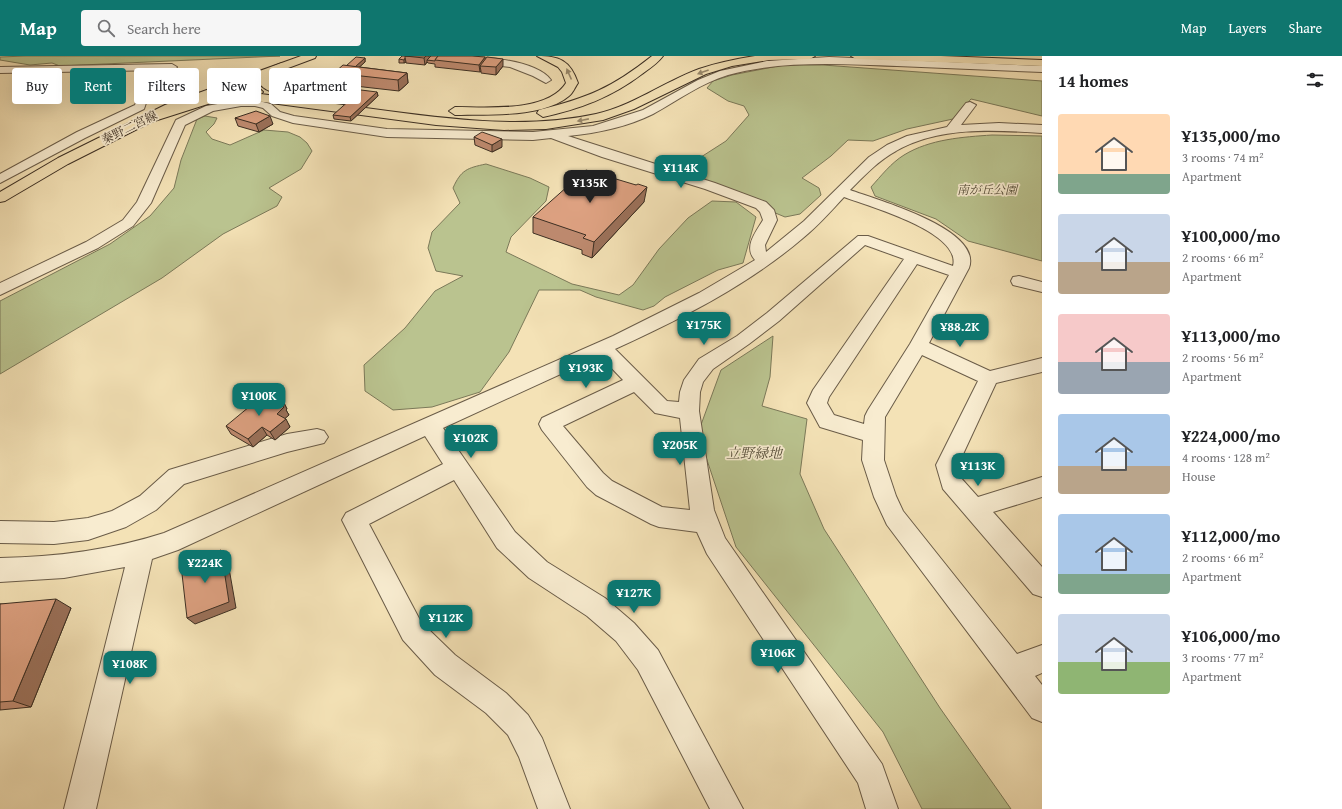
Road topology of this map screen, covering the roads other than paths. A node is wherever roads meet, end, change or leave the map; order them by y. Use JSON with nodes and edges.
{"nodes":[{"id":1,"x":295,"y":56,"type":"edge"},
{"id":2,"x":312,"y":56,"type":"edge"},
{"id":3,"x":442,"y":56,"type":"edge"},
{"id":4,"x":542,"y":56,"type":"edge"},
{"id":5,"x":658,"y":56,"type":"edge"},
{"id":6,"x":670,"y":56,"type":"edge"},
{"id":7,"x":810,"y":56,"type":"edge"},
{"id":8,"x":856,"y":56,"type":"edge"},
{"id":9,"x":981,"y":56,"type":"edge"},
{"id":10,"x":1042,"y":62,"type":"edge"},
{"id":11,"x":282,"y":66,"type":"junction"},
{"id":12,"x":278,"y":68,"type":"edge"},
{"id":13,"x":1042,"y":69,"type":"edge"},
{"id":14,"x":0,"y":70,"type":"edge"},
{"id":15,"x":261,"y":70,"type":"edge"},
{"id":16,"x":269,"y":72,"type":"edge"},
{"id":17,"x":261,"y":73,"type":"edge"},
{"id":18,"x":546,"y":80,"type":"dead end"},
{"id":19,"x":269,"y":87,"type":"edge"},
{"id":20,"x":207,"y":91,"type":"edge"},
{"id":21,"x":207,"y":92,"type":"edge"},
{"id":22,"x":261,"y":93,"type":"edge"},
{"id":23,"x":361,"y":101,"type":"edge"},
{"id":24,"x":309,"y":105,"type":"junction"},
{"id":25,"x":970,"y":105,"type":"dead end"},
{"id":26,"x":454,"y":111,"type":"junction"},
{"id":27,"x":396,"y":117,"type":"junction"},
{"id":28,"x":145,"y":120,"type":"junction"},
{"id":29,"x":1042,"y":129,"type":"edge"},
{"id":30,"x":954,"y":130,"type":"junction"},
{"id":31,"x":554,"y":135,"type":"junction"},
{"id":32,"x":0,"y":179,"type":"edge"},
{"id":33,"x":0,"y":189,"type":"edge"},
{"id":34,"x":842,"y":192,"type":"junction"},
{"id":35,"x":0,"y":198,"type":"edge"},
{"id":36,"x":913,"y":257,"type":"junction"},
{"id":37,"x":765,"y":260,"type":"junction"},
{"id":38,"x":958,"y":273,"type":"junction"},
{"id":39,"x":1019,"y":281,"type":"dead end"},
{"id":40,"x":2,"y":287,"type":"edge"},
{"id":41,"x":1042,"y":288,"type":"edge"},
{"id":42,"x":918,"y":346,"type":"junction"},
{"id":43,"x":602,"y":347,"type":"junction"},
{"id":44,"x":1042,"y":365,"type":"edge"},
{"id":45,"x":989,"y":378,"type":"junction"},
{"id":46,"x":636,"y":382,"type":"junction"},
{"id":47,"x":690,"y":411,"type":"junction"},
{"id":48,"x":429,"y":424,"type":"junction"},
{"id":49,"x":873,"y":436,"type":"junction"},
{"id":50,"x":318,"y":437,"type":"dead end"},
{"id":51,"x":457,"y":468,"type":"junction"},
{"id":52,"x":1042,"y":487,"type":"edge"},
{"id":53,"x":974,"y":508,"type":"junction"},
{"id":54,"x":705,"y":522,"type":"junction"},
{"id":55,"x":0,"y":532,"type":"edge"},
{"id":56,"x":141,"y":552,"type":"junction"},
{"id":57,"x":0,"y":570,"type":"edge"},
{"id":58,"x":1042,"y":585,"type":"edge"},
{"id":59,"x":1042,"y":659,"type":"edge"},
{"id":60,"x":1012,"y":670,"type":"junction"},
{"id":61,"x":1042,"y":708,"type":"edge"},
{"id":62,"x":80,"y":809,"type":"edge"},
{"id":63,"x":554,"y":809,"type":"edge"},
{"id":64,"x":728,"y":809,"type":"edge"},
{"id":65,"x":882,"y":809,"type":"edge"}],
"edges":[{"from":1,"to":15,"type":"main road","name":"秦野二宮線"},
{"from":2,"to":11,"type":"main road","name":"秦野二宮線"},
{"from":3,"to":18,"type":"street"},
{"from":26,"to":4,"type":"main road","one_way":true},
{"from":5,"to":26,"type":"main road"},
{"from":6,"to":27,"type":"main road"},
{"from":7,"to":27,"type":"main road","one_way":true},
{"from":8,"to":10,"type":"main road"},
{"from":9,"to":10,"type":"main road"},
{"from":11,"to":12,"type":"main road"},
{"from":11,"to":17,"type":"main road","name":"秦野二宮線"},
{"from":13,"to":31,"type":"street"},
{"from":14,"to":32,"type":"street"},
{"from":16,"to":19,"type":"main road"},
{"from":20,"to":33,"type":"main road","name":"秦野二宮線"},
{"from":21,"to":28,"type":"main road","name":"秦野二宮線"},
{"from":22,"to":24,"type":"main road"},
{"from":23,"to":26,"type":"main road"},
{"from":24,"to":27,"type":"main road"},
{"from":24,"to":28,"type":"main road"},
{"from":25,"to":30,"type":"street"},
{"from":28,"to":35,"type":"main road","name":"秦野二宮線"},
{"from":29,"to":30,"type":"street"},
{"from":30,"to":34,"type":"street"},
{"from":31,"to":37,"type":"street"},
{"from":31,"to":40,"type":"street"},
{"from":34,"to":37,"type":"street"},
{"from":34,"to":38,"type":"street"},
{"from":36,"to":38,"type":"street"},
{"from":36,"to":47,"type":"street"},
{"from":36,"to":49,"type":"street"},
{"from":37,"to":43,"type":"street"},
{"from":38,"to":42,"type":"street"},
{"from":39,"to":41,"type":"street"},
{"from":42,"to":45,"type":"street"},
{"from":42,"to":49,"type":"street"},
{"from":43,"to":46,"type":"street"},
{"from":43,"to":48,"type":"street"},
{"from":44,"to":45,"type":"street"},
{"from":45,"to":53,"type":"street"},
{"from":46,"to":47,"type":"street"},
{"from":46,"to":54,"type":"street"},
{"from":47,"to":54,"type":"street"},
{"from":48,"to":51,"type":"street"},
{"from":48,"to":56,"type":"street"},
{"from":49,"to":60,"type":"street"},
{"from":50,"to":55,"type":"street"},
{"from":51,"to":63,"type":"street"},
{"from":51,"to":64,"type":"street"},
{"from":52,"to":53,"type":"street"},
{"from":53,"to":58,"type":"street"},
{"from":54,"to":65,"type":"street"},
{"from":56,"to":57,"type":"street"},
{"from":56,"to":62,"type":"street"},
{"from":59,"to":60,"type":"street"},
{"from":60,"to":61,"type":"street"}]}
